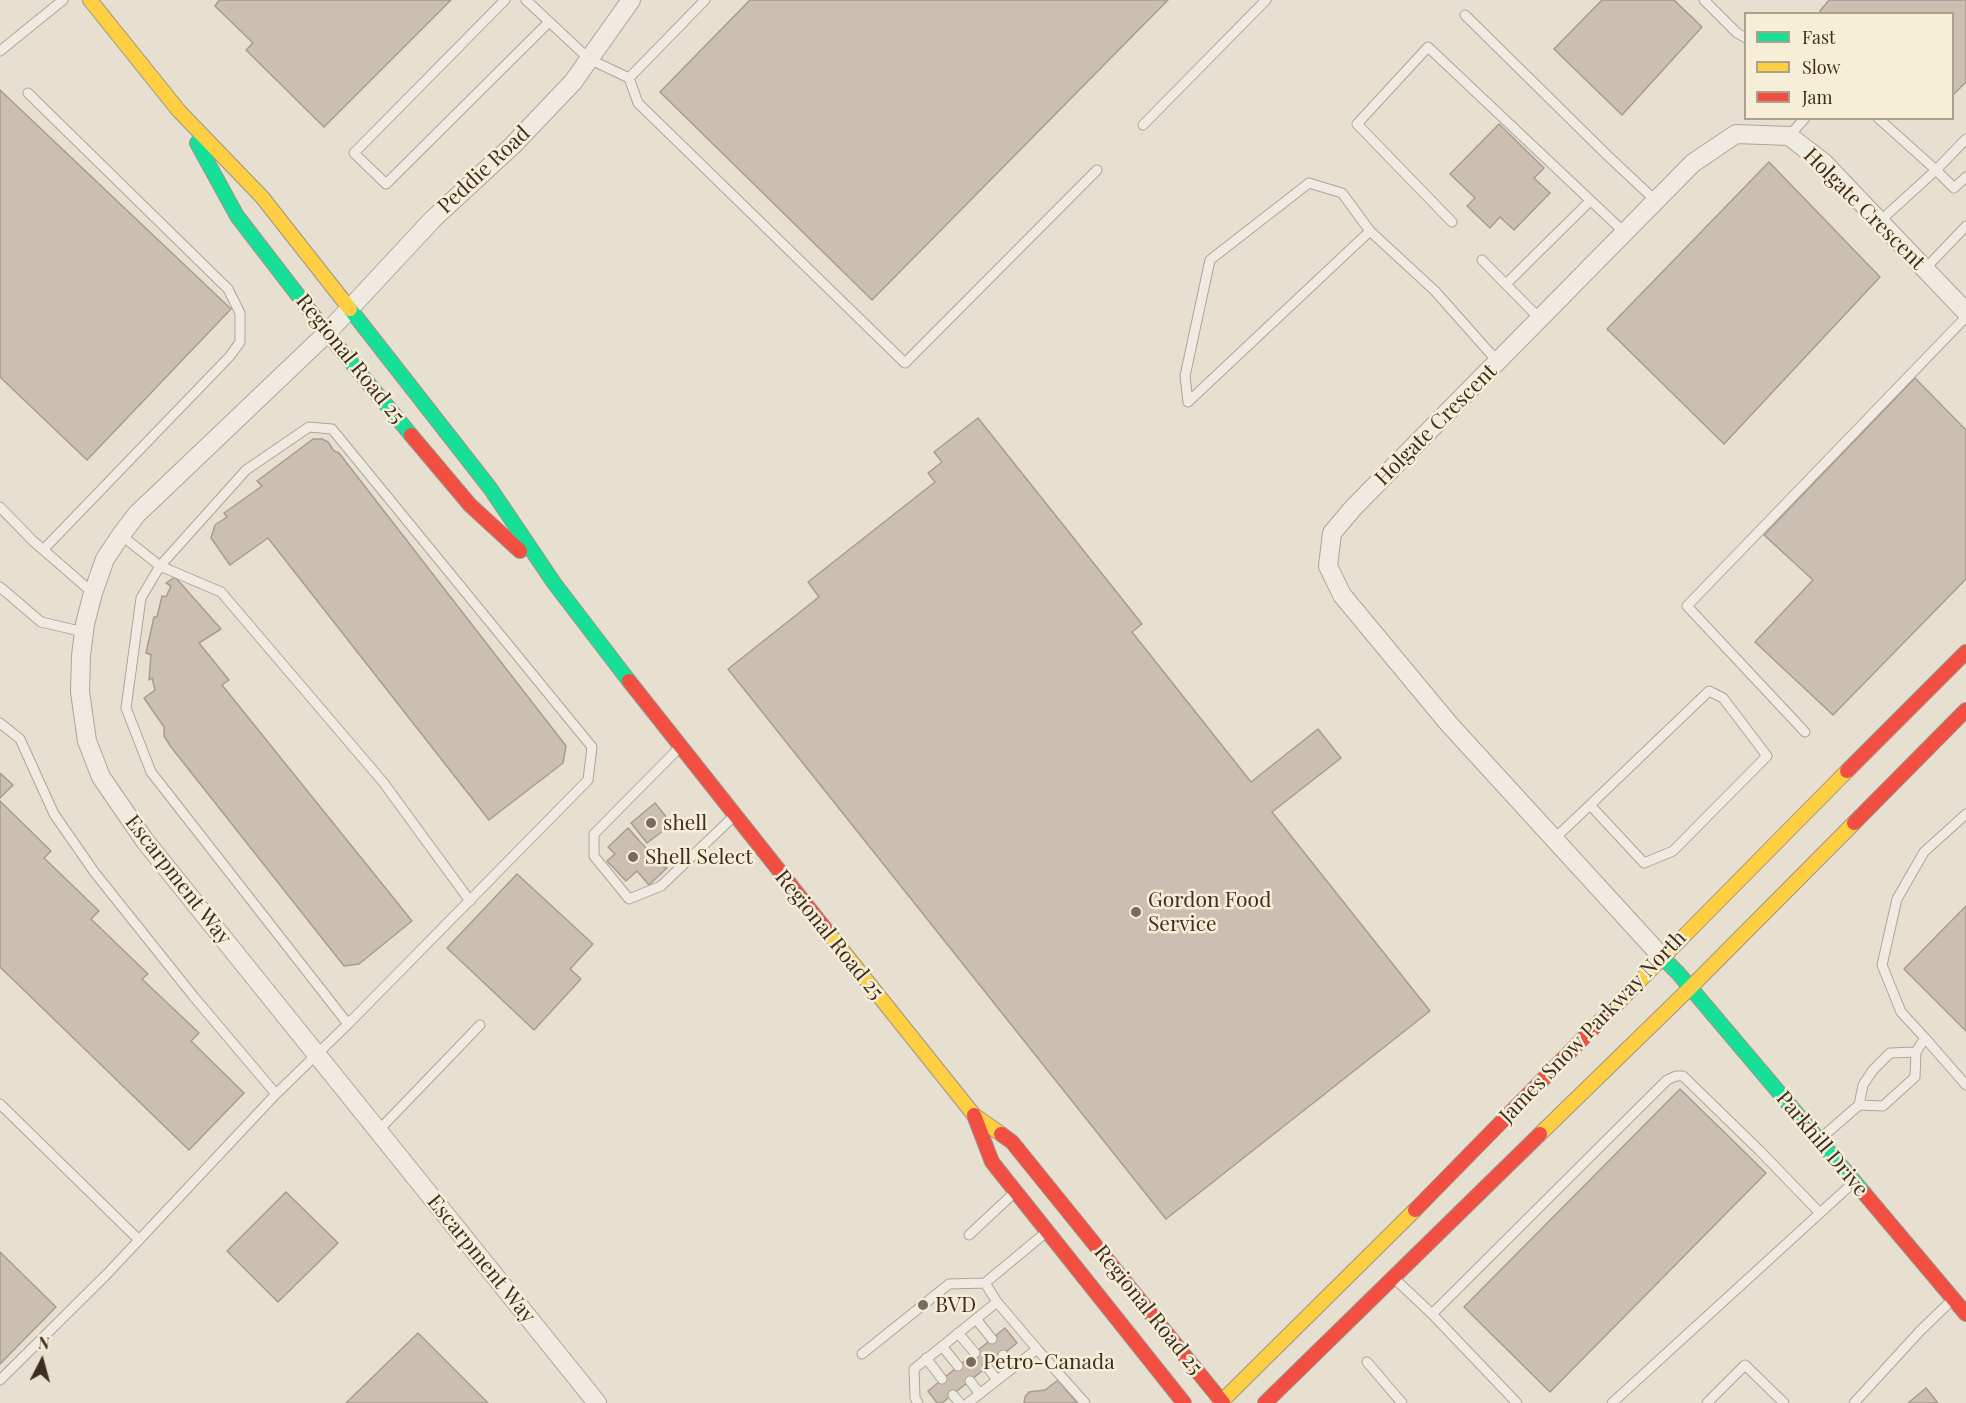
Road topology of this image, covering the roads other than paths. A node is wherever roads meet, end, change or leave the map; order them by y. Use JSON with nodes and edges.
{"nodes":[{"id":1,"x":63,"y":0,"type":"edge"},
{"id":2,"x":90,"y":0,"type":"edge"},
{"id":3,"x":505,"y":0,"type":"edge"},
{"id":4,"x":526,"y":0,"type":"edge"},
{"id":5,"x":631,"y":0,"type":"edge"},
{"id":6,"x":705,"y":0,"type":"edge"},
{"id":7,"x":1266,"y":0,"type":"edge"},
{"id":8,"x":1704,"y":0,"type":"edge"},
{"id":9,"x":1465,"y":15,"type":"dead end"},
{"id":10,"x":549,"y":22,"type":"junction"},
{"id":11,"x":1744,"y":37,"type":"edge"},
{"id":12,"x":0,"y":51,"type":"edge"},
{"id":13,"x":589,"y":59,"type":"junction"},
{"id":14,"x":629,"y":78,"type":"junction"},
{"id":15,"x":28,"y":93,"type":"dead end"},
{"id":16,"x":179,"y":111,"type":"junction"},
{"id":17,"x":1803,"y":120,"type":"edge"},
{"id":18,"x":1880,"y":120,"type":"edge"},
{"id":19,"x":1143,"y":125,"type":"dead end"},
{"id":20,"x":1789,"y":136,"type":"junction"},
{"id":21,"x":1966,"y":139,"type":"edge"},
{"id":22,"x":1097,"y":170,"type":"dead end"},
{"id":23,"x":1936,"y":170,"type":"junction"},
{"id":24,"x":1966,"y":177,"type":"edge"},
{"id":25,"x":1590,"y":201,"type":"junction"},
{"id":26,"x":1656,"y":201,"type":"junction"},
{"id":27,"x":1880,"y":221,"type":"junction"},
{"id":28,"x":1452,"y":222,"type":"dead end"},
{"id":29,"x":1966,"y":226,"type":"edge"},
{"id":30,"x":1370,"y":231,"type":"junction"},
{"id":31,"x":1625,"y":233,"type":"junction"},
{"id":32,"x":1482,"y":260,"type":"dead end"},
{"id":33,"x":1925,"y":269,"type":"junction"},
{"id":34,"x":1506,"y":284,"type":"junction"},
{"id":35,"x":349,"y":308,"type":"junction"},
{"id":36,"x":1965,"y":310,"type":"edge"},
{"id":37,"x":1540,"y":319,"type":"junction"},
{"id":38,"x":327,"y":333,"type":"junction"},
{"id":39,"x":1498,"y":362,"type":"junction"},
{"id":40,"x":0,"y":507,"type":"edge"},
{"id":41,"x":121,"y":535,"type":"junction"},
{"id":42,"x":43,"y":550,"type":"junction"},
{"id":43,"x":160,"y":566,"type":"junction"},
{"id":44,"x":554,"y":583,"type":"junction"},
{"id":45,"x":0,"y":587,"type":"edge"},
{"id":46,"x":93,"y":593,"type":"junction"},
{"id":47,"x":84,"y":632,"type":"junction"},
{"id":48,"x":1966,"y":652,"type":"edge"},
{"id":49,"x":1966,"y":710,"type":"edge"},
{"id":50,"x":0,"y":723,"type":"edge"},
{"id":51,"x":1805,"y":732,"type":"dead end"},
{"id":52,"x":680,"y":747,"type":"junction"},
{"id":53,"x":1590,"y":805,"type":"junction"},
{"id":54,"x":1966,"y":814,"type":"edge"},
{"id":55,"x":734,"y":815,"type":"junction"},
{"id":56,"x":1554,"y":839,"type":"junction"},
{"id":57,"x":470,"y":901,"type":"junction"},
{"id":58,"x":1662,"y":957,"type":"junction"},
{"id":59,"x":1678,"y":973,"type":"joint"},
{"id":60,"x":1690,"y":988,"type":"junction"},
{"id":61,"x":348,"y":1024,"type":"junction"},
{"id":62,"x":480,"y":1025,"type":"dead end"},
{"id":63,"x":1925,"y":1038,"type":"junction"},
{"id":64,"x":1916,"y":1052,"type":"junction"},
{"id":65,"x":317,"y":1055,"type":"junction"},
{"id":66,"x":1966,"y":1085,"type":"edge"},
{"id":67,"x":276,"y":1094,"type":"junction"},
{"id":68,"x":0,"y":1104,"type":"edge"},
{"id":69,"x":1859,"y":1105,"type":"junction"},
{"id":70,"x":974,"y":1116,"type":"junction"},
{"id":71,"x":378,"y":1131,"type":"junction"},
{"id":72,"x":1819,"y":1140,"type":"junction"},
{"id":73,"x":1854,"y":1182,"type":"junction"},
{"id":74,"x":1016,"y":1192,"type":"junction"},
{"id":75,"x":1820,"y":1213,"type":"junction"},
{"id":76,"x":1046,"y":1232,"type":"junction"},
{"id":77,"x":969,"y":1235,"type":"dead end"},
{"id":78,"x":139,"y":1240,"type":"junction"},
{"id":79,"x":1393,"y":1278,"type":"junction"},
{"id":80,"x":985,"y":1283,"type":"junction"},
{"id":81,"x":1953,"y":1299,"type":"junction"},
{"id":82,"x":997,"y":1302,"type":"junction"},
{"id":83,"x":1432,"y":1314,"type":"junction"},
{"id":84,"x":1966,"y":1314,"type":"edge"},
{"id":85,"x":976,"y":1319,"type":"junction"},
{"id":86,"x":958,"y":1333,"type":"junction"},
{"id":87,"x":992,"y":1339,"type":"dead end"},
{"id":88,"x":942,"y":1346,"type":"junction"},
{"id":89,"x":1037,"y":1349,"type":"junction"},
{"id":90,"x":975,"y":1353,"type":"dead end"},
{"id":91,"x":862,"y":1354,"type":"dead end"},
{"id":92,"x":1003,"y":1355,"type":"dead end"},
{"id":93,"x":926,"y":1358,"type":"junction"},
{"id":94,"x":1367,"y":1362,"type":"dead end"},
{"id":95,"x":958,"y":1366,"type":"dead end"},
{"id":96,"x":987,"y":1367,"type":"dead end"},
{"id":97,"x":1013,"y":1368,"type":"junction"},
{"id":98,"x":942,"y":1379,"type":"dead end"},
{"id":99,"x":0,"y":1380,"type":"edge"},
{"id":100,"x":998,"y":1380,"type":"junction"},
{"id":101,"x":970,"y":1381,"type":"dead end"},
{"id":102,"x":980,"y":1394,"type":"junction"},
{"id":103,"x":953,"y":1395,"type":"dead end"},
{"id":104,"x":1222,"y":1402,"type":"edge"},
{"id":105,"x":597,"y":1403,"type":"edge"},
{"id":106,"x":918,"y":1403,"type":"edge"},
{"id":107,"x":960,"y":1403,"type":"edge"},
{"id":108,"x":968,"y":1403,"type":"edge"},
{"id":109,"x":1085,"y":1403,"type":"edge"},
{"id":110,"x":1184,"y":1403,"type":"edge"},
{"id":111,"x":1265,"y":1403,"type":"edge"},
{"id":112,"x":1402,"y":1403,"type":"edge"},
{"id":113,"x":1517,"y":1403,"type":"edge"},
{"id":114,"x":1612,"y":1403,"type":"edge"},
{"id":115,"x":1707,"y":1403,"type":"edge"},
{"id":116,"x":1784,"y":1403,"type":"edge"},
{"id":117,"x":1854,"y":1403,"type":"edge"}],
"edges":[{"from":1,"to":12,"type":"lane"},
{"from":2,"to":16,"type":"main road","name":"Regional Road 25"},
{"from":3,"to":10,"type":"lane"},
{"from":4,"to":10,"type":"lane"},
{"from":5,"to":13,"type":"street","name":"Peddie Road"},
{"from":6,"to":14,"type":"lane"},
{"from":7,"to":19,"type":"lane"},
{"from":8,"to":11,"type":"lane"},
{"from":9,"to":26,"type":"lane"},
{"from":10,"to":13,"type":"lane"},
{"from":13,"to":14,"type":"lane"},
{"from":13,"to":35,"type":"street","name":"Peddie Road"},
{"from":14,"to":22,"type":"lane"},
{"from":15,"to":42,"type":"lane"},
{"from":16,"to":35,"type":"main road","name":"Regional Road 25"},
{"from":16,"to":38,"type":"main road","name":"Regional Road 25"},
{"from":17,"to":20,"type":"lane"},
{"from":18,"to":23,"type":"lane"},
{"from":20,"to":26,"type":"street","name":"Holgate Crescent"},
{"from":20,"to":27,"type":"street","name":"Holgate Crescent"},
{"from":21,"to":23,"type":"lane"},
{"from":23,"to":24,"type":"lane"},
{"from":23,"to":27,"type":"lane"},
{"from":25,"to":28,"type":"lane"},
{"from":25,"to":31,"type":"lane"},
{"from":25,"to":34,"type":"lane"},
{"from":26,"to":31,"type":"street","name":"Holgate Crescent"},
{"from":27,"to":33,"type":"street","name":"Holgate Crescent"},
{"from":29,"to":33,"type":"lane"},
{"from":30,"to":30,"type":"lane"},
{"from":30,"to":39,"type":"lane"},
{"from":31,"to":37,"type":"street","name":"Holgate Crescent"},
{"from":32,"to":34,"type":"lane"},
{"from":33,"to":36,"type":"street","name":"Holgate Crescent"},
{"from":34,"to":37,"type":"lane"},
{"from":35,"to":38,"type":"street","name":"Peddie Road"},
{"from":35,"to":44,"type":"main road","name":"Regional Road 25"},
{"from":36,"to":51,"type":"lane"},
{"from":37,"to":39,"type":"street","name":"Holgate Crescent"},
{"from":38,"to":41,"type":"street","name":"Escarpment Way"},
{"from":38,"to":44,"type":"main road","name":"Regional Road 25"},
{"from":39,"to":56,"type":"street","name":"Holgate Crescent"},
{"from":40,"to":42,"type":"lane"},
{"from":41,"to":43,"type":"lane"},
{"from":41,"to":46,"type":"street","name":"Escarpment Way"},
{"from":42,"to":46,"type":"lane"},
{"from":43,"to":57,"type":"lane"},
{"from":43,"to":57,"type":"lane"},
{"from":43,"to":61,"type":"lane"},
{"from":44,"to":52,"type":"main road","name":"Regional Road 25"},
{"from":45,"to":47,"type":"lane"},
{"from":46,"to":47,"type":"street","name":"Escarpment Way"},
{"from":47,"to":65,"type":"street","name":"Escarpment Way"},
{"from":48,"to":58,"type":"main road","name":"James Snow Parkway North"},
{"from":49,"to":60,"type":"main road","name":"James Snow Parkway North"},
{"from":50,"to":67,"type":"lane"},
{"from":52,"to":55,"type":"main road","name":"Regional Road 25"},
{"from":52,"to":55,"type":"lane"},
{"from":53,"to":53,"type":"lane"},
{"from":53,"to":56,"type":"lane"},
{"from":54,"to":63,"type":"lane"},
{"from":55,"to":70,"type":"main road","name":"Regional Road 25"},
{"from":56,"to":58,"type":"street","name":"Holgate Crescent"},
{"from":57,"to":61,"type":"lane"},
{"from":58,"to":59,"type":"main road","name":"Holgate Crescent"},
{"from":58,"to":104,"type":"main road","name":"James Snow Parkway North"},
{"from":59,"to":60,"type":"main road","name":"Parkhill Drive"},
{"from":60,"to":72,"type":"main road","name":"Parkhill Drive"},
{"from":60,"to":79,"type":"main road","name":"James Snow Parkway North"},
{"from":61,"to":65,"type":"lane"},
{"from":62,"to":71,"type":"lane"},
{"from":63,"to":64,"type":"lane"},
{"from":63,"to":66,"type":"lane"},
{"from":64,"to":69,"type":"lane"},
{"from":64,"to":69,"type":"lane"},
{"from":65,"to":67,"type":"lane"},
{"from":65,"to":71,"type":"street","name":"Escarpment Way"},
{"from":67,"to":78,"type":"lane"},
{"from":68,"to":78,"type":"lane"},
{"from":69,"to":72,"type":"lane"},
{"from":70,"to":74,"type":"main road","name":"Regional Road 25"},
{"from":70,"to":104,"type":"main road","name":"Regional Road 25"},
{"from":71,"to":105,"type":"street","name":"Escarpment Way"},
{"from":72,"to":73,"type":"main road","name":"Parkhill Drive"},
{"from":73,"to":75,"type":"lane"},
{"from":73,"to":81,"type":"main road","name":"Parkhill Drive"},
{"from":74,"to":76,"type":"main road","name":"Regional Road 25"},
{"from":74,"to":77,"type":"lane"},
{"from":75,"to":83,"type":"lane"},
{"from":75,"to":114,"type":"lane"},
{"from":76,"to":80,"type":"lane"},
{"from":76,"to":110,"type":"main road","name":"Regional Road 25"},
{"from":78,"to":99,"type":"lane"},
{"from":79,"to":83,"type":"lane"},
{"from":79,"to":111,"type":"main road","name":"James Snow Parkway North"},
{"from":80,"to":82,"type":"lane"},
{"from":80,"to":91,"type":"lane"},
{"from":81,"to":84,"type":"main road","name":"Parkhill Drive"},
{"from":81,"to":117,"type":"lane"},
{"from":82,"to":85,"type":"lane"},
{"from":82,"to":89,"type":"lane"},
{"from":83,"to":113,"type":"lane"},
{"from":85,"to":86,"type":"lane"},
{"from":85,"to":87,"type":"lane"},
{"from":86,"to":88,"type":"lane"},
{"from":86,"to":90,"type":"lane"},
{"from":88,"to":93,"type":"lane"},
{"from":88,"to":95,"type":"lane"},
{"from":89,"to":97,"type":"lane"},
{"from":89,"to":109,"type":"lane"},
{"from":92,"to":97,"type":"lane"},
{"from":93,"to":98,"type":"lane"},
{"from":93,"to":106,"type":"lane"},
{"from":94,"to":112,"type":"lane"},
{"from":96,"to":100,"type":"lane"},
{"from":97,"to":100,"type":"lane"},
{"from":100,"to":102,"type":"lane"},
{"from":101,"to":102,"type":"lane"},
{"from":102,"to":108,"type":"lane"},
{"from":103,"to":107,"type":"lane"},
{"from":115,"to":116,"type":"lane"}]}
